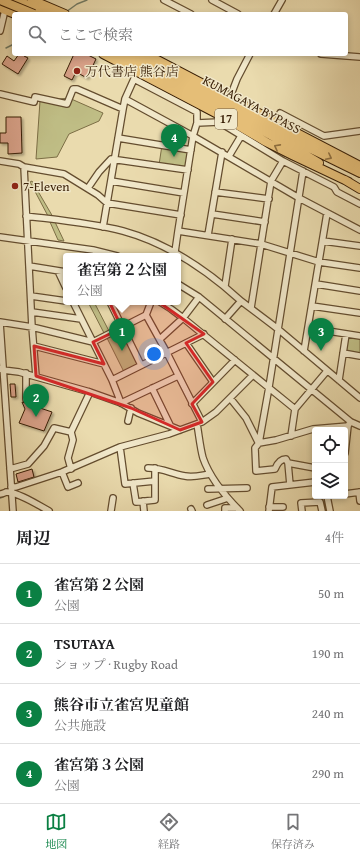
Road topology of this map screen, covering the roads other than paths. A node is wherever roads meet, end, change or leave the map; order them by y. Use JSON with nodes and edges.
{"nodes":[{"id":1,"x":0,"y":0,"type":"edge"},
{"id":2,"x":16,"y":0,"type":"edge"},
{"id":3,"x":32,"y":0,"type":"edge"},
{"id":4,"x":164,"y":0,"type":"edge"},
{"id":5,"x":212,"y":0,"type":"edge"},
{"id":6,"x":282,"y":0,"type":"edge"},
{"id":7,"x":176,"y":3,"type":"edge"},
{"id":8,"x":2,"y":9,"type":"edge"},
{"id":9,"x":29,"y":12,"type":"edge"},
{"id":10,"x":45,"y":12,"type":"edge"},
{"id":11,"x":61,"y":12,"type":"edge"},
{"id":12,"x":188,"y":12,"type":"edge"},
{"id":13,"x":234,"y":12,"type":"edge"},
{"id":14,"x":275,"y":12,"type":"edge"},
{"id":15,"x":12,"y":13,"type":"edge"},
{"id":16,"x":0,"y":32,"type":"edge"},
{"id":17,"x":107,"y":56,"type":"edge"},
{"id":18,"x":123,"y":56,"type":"edge"},
{"id":19,"x":137,"y":56,"type":"edge"},
{"id":20,"x":150,"y":56,"type":"edge"},
{"id":21,"x":249,"y":56,"type":"edge"},
{"id":22,"x":347,"y":56,"type":"edge"},
{"id":23,"x":360,"y":57,"type":"edge"},
{"id":24,"x":232,"y":92,"type":"dead end"},
{"id":25,"x":0,"y":94,"type":"edge"},
{"id":26,"x":125,"y":99,"type":"junction"},
{"id":27,"x":123,"y":109,"type":"junction"},
{"id":28,"x":280,"y":113,"type":"dead end"},
{"id":29,"x":197,"y":122,"type":"junction"},
{"id":30,"x":360,"y":131,"type":"edge"},
{"id":31,"x":193,"y":136,"type":"junction"},
{"id":32,"x":241,"y":136,"type":"junction"},
{"id":33,"x":118,"y":138,"type":"junction"},
{"id":34,"x":192,"y":150,"type":"junction"},
{"id":35,"x":222,"y":152,"type":"junction"},
{"id":36,"x":229,"y":156,"type":"junction"},
{"id":37,"x":114,"y":159,"type":"junction"},
{"id":38,"x":0,"y":161,"type":"edge"},
{"id":39,"x":283,"y":161,"type":"junction"},
{"id":40,"x":360,"y":166,"type":"edge"},
{"id":41,"x":24,"y":167,"type":"junction"},
{"id":42,"x":188,"y":170,"type":"junction"},
{"id":43,"x":303,"y":171,"type":"junction"},
{"id":44,"x":360,"y":174,"type":"edge"},
{"id":45,"x":111,"y":181,"type":"junction"},
{"id":46,"x":271,"y":181,"type":"junction"},
{"id":47,"x":350,"y":182,"type":"junction"},
{"id":48,"x":88,"y":188,"type":"junction"},
{"id":49,"x":360,"y":189,"type":"edge"},
{"id":50,"x":215,"y":192,"type":"junction"},
{"id":51,"x":184,"y":193,"type":"junction"},
{"id":52,"x":299,"y":198,"type":"junction"},
{"id":53,"x":268,"y":199,"type":"junction"},
{"id":54,"x":107,"y":203,"type":"junction"},
{"id":55,"x":360,"y":204,"type":"edge"},
{"id":56,"x":327,"y":213,"type":"junction"},
{"id":57,"x":212,"y":214,"type":"junction"},
{"id":58,"x":181,"y":215,"type":"junction"},
{"id":59,"x":26,"y":216,"type":"junction"},
{"id":60,"x":265,"y":222,"type":"junction"},
{"id":61,"x":103,"y":227,"type":"junction"},
{"id":62,"x":360,"y":230,"type":"edge"},
{"id":63,"x":178,"y":231,"type":"junction"},
{"id":64,"x":208,"y":235,"type":"junction"},
{"id":65,"x":0,"y":237,"type":"edge"},
{"id":66,"x":232,"y":239,"type":"junction"},
{"id":67,"x":27,"y":241,"type":"junction"},
{"id":68,"x":323,"y":241,"type":"junction"},
{"id":69,"x":261,"y":244,"type":"junction"},
{"id":70,"x":360,"y":246,"type":"edge"},
{"id":71,"x":104,"y":253,"type":"edge"},
{"id":72,"x":172,"y":253,"type":"edge"},
{"id":73,"x":174,"y":253,"type":"edge"},
{"id":74,"x":291,"y":253,"type":"junction"},
{"id":75,"x":181,"y":258,"type":"edge"},
{"id":76,"x":319,"y":262,"type":"junction"},
{"id":77,"x":29,"y":266,"type":"junction"},
{"id":78,"x":360,"y":268,"type":"edge"},
{"id":79,"x":58,"y":271,"type":"junction"},
{"id":80,"x":63,"y":272,"type":"edge"},
{"id":81,"x":63,"y":282,"type":"edge"},
{"id":82,"x":316,"y":284,"type":"junction"},
{"id":83,"x":181,"y":286,"type":"edge"},
{"id":84,"x":225,"y":286,"type":"junction"},
{"id":85,"x":360,"y":291,"type":"edge"},
{"id":86,"x":31,"y":296,"type":"junction"},
{"id":87,"x":199,"y":297,"type":"junction"},
{"id":88,"x":241,"y":300,"type":"junction"},
{"id":89,"x":63,"y":301,"type":"edge"},
{"id":90,"x":74,"y":305,"type":"edge"},
{"id":91,"x":111,"y":305,"type":"edge"},
{"id":92,"x":150,"y":305,"type":"edge"},
{"id":93,"x":165,"y":305,"type":"edge"},
{"id":94,"x":312,"y":306,"type":"junction"},
{"id":95,"x":251,"y":308,"type":"junction"},
{"id":96,"x":32,"y":312,"type":"junction"},
{"id":97,"x":146,"y":314,"type":"junction"},
{"id":98,"x":360,"y":314,"type":"edge"},
{"id":99,"x":81,"y":318,"type":"junction"},
{"id":100,"x":183,"y":318,"type":"junction"},
{"id":101,"x":225,"y":319,"type":"junction"},
{"id":102,"x":0,"y":323,"type":"edge"},
{"id":103,"x":32,"y":327,"type":"junction"},
{"id":104,"x":122,"y":328,"type":"junction"},
{"id":105,"x":309,"y":328,"type":"junction"},
{"id":106,"x":278,"y":329,"type":"junction"},
{"id":107,"x":204,"y":334,"type":"junction"},
{"id":108,"x":346,"y":334,"type":"junction"},
{"id":109,"x":360,"y":336,"type":"edge"},
{"id":110,"x":160,"y":339,"type":"junction"},
{"id":111,"x":93,"y":342,"type":"junction"},
{"id":112,"x":186,"y":343,"type":"junction"},
{"id":113,"x":34,"y":346,"type":"junction"},
{"id":114,"x":304,"y":352,"type":"junction"},
{"id":115,"x":167,"y":353,"type":"junction"},
{"id":116,"x":343,"y":354,"type":"junction"},
{"id":117,"x":360,"y":356,"type":"edge"},
{"id":118,"x":273,"y":359,"type":"junction"},
{"id":119,"x":235,"y":360,"type":"junction"},
{"id":120,"x":104,"y":364,"type":"junction"},
{"id":121,"x":141,"y":365,"type":"junction"},
{"id":122,"x":2,"y":370,"type":"edge"},
{"id":123,"x":327,"y":371,"type":"junction"},
{"id":124,"x":26,"y":373,"type":"junction"},
{"id":125,"x":253,"y":375,"type":"junction"},
{"id":126,"x":36,"y":376,"type":"junction"},
{"id":127,"x":178,"y":376,"type":"junction"},
{"id":128,"x":112,"y":380,"type":"junction"},
{"id":129,"x":339,"y":380,"type":"junction"},
{"id":130,"x":213,"y":382,"type":"junction"},
{"id":131,"x":269,"y":387,"type":"junction"},
{"id":132,"x":152,"y":388,"type":"junction"},
{"id":133,"x":311,"y":390,"type":"junction"},
{"id":134,"x":90,"y":392,"type":"junction"},
{"id":135,"x":230,"y":398,"type":"junction"},
{"id":136,"x":360,"y":398,"type":"edge"},
{"id":137,"x":26,"y":399,"type":"dead end"},
{"id":138,"x":121,"y":403,"type":"junction"},
{"id":139,"x":192,"y":404,"type":"junction"},
{"id":140,"x":131,"y":408,"type":"junction"},
{"id":141,"x":296,"y":409,"type":"junction"},
{"id":142,"x":128,"y":421,"type":"dead end"},
{"id":143,"x":199,"y":423,"type":"junction"},
{"id":144,"x":349,"y":424,"type":"junction"},
{"id":145,"x":170,"y":425,"type":"junction"},
{"id":146,"x":360,"y":426,"type":"edge"},
{"id":147,"x":348,"y":428,"type":"edge"},
{"id":148,"x":180,"y":430,"type":"junction"},
{"id":149,"x":71,"y":432,"type":"junction"},
{"id":150,"x":291,"y":436,"type":"junction"},
{"id":151,"x":259,"y":443,"type":"junction"},
{"id":152,"x":120,"y":447,"type":"junction"},
{"id":153,"x":288,"y":463,"type":"junction"},
{"id":154,"x":312,"y":467,"type":"edge"},
{"id":155,"x":148,"y":468,"type":"dead end"},
{"id":156,"x":155,"y":468,"type":"junction"},
{"id":157,"x":10,"y":469,"type":"junction"},
{"id":158,"x":71,"y":469,"type":"junction"},
{"id":159,"x":62,"y":472,"type":"junction"},
{"id":160,"x":210,"y":474,"type":"junction"},
{"id":161,"x":155,"y":481,"type":"junction"},
{"id":162,"x":312,"y":482,"type":"edge"},
{"id":163,"x":78,"y":483,"type":"dead end"},
{"id":164,"x":133,"y":483,"type":"junction"},
{"id":165,"x":125,"y":484,"type":"junction"},
{"id":166,"x":118,"y":485,"type":"dead end"},
{"id":167,"x":290,"y":485,"type":"junction"},
{"id":168,"x":221,"y":488,"type":"junction"},
{"id":169,"x":248,"y":488,"type":"dead end"},
{"id":170,"x":208,"y":489,"type":"dead end"},
{"id":171,"x":11,"y":490,"type":"junction"},
{"id":172,"x":360,"y":492,"type":"edge"},
{"id":173,"x":0,"y":494,"type":"edge"},
{"id":174,"x":348,"y":494,"type":"edge"},
{"id":175,"x":113,"y":498,"type":"dead end"},
{"id":176,"x":228,"y":498,"type":"junction"},
{"id":177,"x":328,"y":499,"type":"edge"},
{"id":178,"x":144,"y":501,"type":"junction"},
{"id":179,"x":360,"y":501,"type":"edge"},
{"id":180,"x":207,"y":504,"type":"dead end"},
{"id":181,"x":283,"y":507,"type":"dead end"},
{"id":182,"x":239,"y":509,"type":"edge"},
{"id":183,"x":269,"y":509,"type":"edge"},
{"id":184,"x":13,"y":511,"type":"edge"},
{"id":185,"x":48,"y":511,"type":"edge"},
{"id":186,"x":111,"y":511,"type":"edge"},
{"id":187,"x":144,"y":511,"type":"edge"},
{"id":188,"x":225,"y":511,"type":"edge"},
{"id":189,"x":302,"y":511,"type":"edge"},
{"id":190,"x":322,"y":511,"type":"edge"},
{"id":191,"x":330,"y":511,"type":"edge"}],
"edges":[{"from":1,"to":9,"type":"highway","bridge":true},
{"from":2,"to":10,"type":"highway"},
{"from":3,"to":11,"type":"highway"},
{"from":4,"to":7,"type":"street"},
{"from":5,"to":13,"type":"street"},
{"from":6,"to":14,"type":"street"},
{"from":7,"to":12,"type":"street"},
{"from":8,"to":15,"type":"highway"},
{"from":8,"to":16,"type":"street"},
{"from":47,"to":17,"type":"highway","number":"17","one_way":true},
{"from":18,"to":47,"type":"highway","name":"KUMAGAYA BYPASS","number":"17"},
{"from":19,"to":44,"type":"highway","name":"KUMAGAYA BYPASS","number":"17","one_way":true},
{"from":20,"to":40,"type":"highway","number":"17"},
{"from":21,"to":24,"type":"street"},
{"from":22,"to":23,"type":"street"},
{"from":25,"to":27,"type":"street"},
{"from":26,"to":27,"type":"street"},
{"from":26,"to":29,"type":"street"},
{"from":26,"to":31,"type":"street"},
{"from":27,"to":33,"type":"street"},
{"from":28,"to":30,"type":"street"},
{"from":29,"to":31,"type":"street"},
{"from":29,"to":32,"type":"street"},
{"from":31,"to":34,"type":"street"},
{"from":31,"to":35,"type":"street"},
{"from":32,"to":36,"type":"street"},
{"from":32,"to":39,"type":"street"},
{"from":33,"to":34,"type":"street"},
{"from":33,"to":37,"type":"street"},
{"from":34,"to":42,"type":"street"},
{"from":35,"to":36,"type":"street"},
{"from":35,"to":50,"type":"street"},
{"from":36,"to":46,"type":"street"},
{"from":37,"to":42,"type":"street"},
{"from":37,"to":45,"type":"street"},
{"from":37,"to":48,"type":"street"},
{"from":38,"to":41,"type":"street"},
{"from":39,"to":43,"type":"street"},
{"from":39,"to":46,"type":"street"},
{"from":41,"to":48,"type":"street"},
{"from":41,"to":59,"type":"street"},
{"from":42,"to":51,"type":"street"},
{"from":43,"to":52,"type":"street"},
{"from":43,"to":55,"type":"street"},
{"from":45,"to":51,"type":"street"},
{"from":45,"to":54,"type":"street"},
{"from":46,"to":52,"type":"street"},
{"from":46,"to":53,"type":"street"},
{"from":47,"to":49,"type":"highway","name":"KUMAGAYA BYPASS","number":"17"},
{"from":48,"to":54,"type":"street"},
{"from":50,"to":53,"type":"street"},
{"from":50,"to":57,"type":"street"},
{"from":51,"to":58,"type":"street"},
{"from":52,"to":56,"type":"street"},
{"from":52,"to":74,"type":"street"},
{"from":53,"to":60,"type":"street"},
{"from":54,"to":58,"type":"street"},
{"from":54,"to":61,"type":"street"},
{"from":56,"to":62,"type":"street"},
{"from":56,"to":68,"type":"street"},
{"from":57,"to":60,"type":"street"},
{"from":57,"to":64,"type":"street"},
{"from":58,"to":63,"type":"street"},
{"from":59,"to":61,"type":"street"},
{"from":59,"to":67,"type":"street"},
{"from":60,"to":69,"type":"street"},
{"from":61,"to":72,"type":"street"},
{"from":63,"to":64,"type":"street"},
{"from":63,"to":73,"type":"street"},
{"from":64,"to":66,"type":"street"},
{"from":65,"to":67,"type":"street"},
{"from":66,"to":69,"type":"street"},
{"from":66,"to":84,"type":"street"},
{"from":67,"to":71,"type":"street"},
{"from":67,"to":77,"type":"street"},
{"from":68,"to":70,"type":"street"},
{"from":68,"to":76,"type":"street"},
{"from":69,"to":74,"type":"street"},
{"from":69,"to":95,"type":"street"},
{"from":74,"to":76,"type":"street"},
{"from":74,"to":106,"type":"street"},
{"from":75,"to":84,"type":"street"},
{"from":76,"to":78,"type":"street"},
{"from":76,"to":82,"type":"street"},
{"from":77,"to":79,"type":"street"},
{"from":77,"to":86,"type":"street"},
{"from":79,"to":80,"type":"street"},
{"from":79,"to":81,"type":"street"},
{"from":82,"to":85,"type":"street"},
{"from":82,"to":94,"type":"street"},
{"from":83,"to":87,"type":"street"},
{"from":84,"to":88,"type":"street"},
{"from":86,"to":89,"type":"street"},
{"from":86,"to":96,"type":"street"},
{"from":87,"to":100,"type":"street"},
{"from":87,"to":101,"type":"street"},
{"from":88,"to":95,"type":"street"},
{"from":88,"to":101,"type":"street"},
{"from":90,"to":99,"type":"street"},
{"from":91,"to":104,"type":"street"},
{"from":92,"to":97,"type":"street"},
{"from":93,"to":100,"type":"street"},
{"from":94,"to":98,"type":"street"},
{"from":94,"to":105,"type":"street"},
{"from":95,"to":106,"type":"street"},
{"from":96,"to":99,"type":"street"},
{"from":96,"to":103,"type":"street"},
{"from":97,"to":104,"type":"street"},
{"from":97,"to":110,"type":"street"},
{"from":99,"to":111,"type":"street"},
{"from":100,"to":107,"type":"street"},
{"from":100,"to":110,"type":"street"},
{"from":101,"to":118,"type":"street"},
{"from":102,"to":103,"type":"street"},
{"from":102,"to":122,"type":"street"},
{"from":103,"to":111,"type":"street"},
{"from":103,"to":113,"type":"street"},
{"from":104,"to":111,"type":"street"},
{"from":104,"to":121,"type":"street"},
{"from":105,"to":108,"type":"street"},
{"from":105,"to":114,"type":"street"},
{"from":106,"to":114,"type":"street"},
{"from":106,"to":118,"type":"street"},
{"from":107,"to":112,"type":"street"},
{"from":107,"to":119,"type":"street"},
{"from":108,"to":109,"type":"street"},
{"from":108,"to":116,"type":"street"},
{"from":110,"to":115,"type":"street"},
{"from":111,"to":120,"type":"street"},
{"from":112,"to":115,"type":"street"},
{"from":112,"to":130,"type":"street"},
{"from":113,"to":120,"type":"street"},
{"from":113,"to":126,"type":"street"},
{"from":114,"to":123,"type":"street"},
{"from":115,"to":121,"type":"street"},
{"from":115,"to":127,"type":"street"},
{"from":116,"to":117,"type":"street"},
{"from":116,"to":129,"type":"street"},
{"from":118,"to":131,"type":"street"},
{"from":118,"to":133,"type":"street"},
{"from":119,"to":125,"type":"street"},
{"from":119,"to":130,"type":"street"},
{"from":120,"to":128,"type":"street"},
{"from":121,"to":128,"type":"street"},
{"from":122,"to":124,"type":"street"},
{"from":122,"to":157,"type":"street"},
{"from":123,"to":129,"type":"street"},
{"from":123,"to":133,"type":"street"},
{"from":124,"to":126,"type":"street"},
{"from":124,"to":137,"type":"street"},
{"from":125,"to":131,"type":"street"},
{"from":125,"to":135,"type":"street"},
{"from":126,"to":134,"type":"street"},
{"from":127,"to":132,"type":"street"},
{"from":127,"to":139,"type":"street"},
{"from":128,"to":138,"type":"street"},
{"from":129,"to":136,"type":"street"},
{"from":130,"to":139,"type":"street"},
{"from":131,"to":141,"type":"street"},
{"from":131,"to":151,"type":"street"},
{"from":132,"to":138,"type":"street"},
{"from":132,"to":145,"type":"street"},
{"from":133,"to":141,"type":"street"},
{"from":133,"to":144,"type":"street"},
{"from":134,"to":138,"type":"street"},
{"from":134,"to":149,"type":"street"},
{"from":135,"to":143,"type":"street"},
{"from":135,"to":151,"type":"street"},
{"from":138,"to":140,"type":"street"},
{"from":139,"to":143,"type":"street"},
{"from":140,"to":142,"type":"street"},
{"from":140,"to":145,"type":"street"},
{"from":141,"to":150,"type":"street"},
{"from":143,"to":148,"type":"street"},
{"from":143,"to":160,"type":"street"},
{"from":144,"to":146,"type":"street"},
{"from":144,"to":147,"type":"street"},
{"from":144,"to":150,"type":"street"},
{"from":145,"to":148,"type":"street"},
{"from":148,"to":152,"type":"street"},
{"from":149,"to":157,"type":"street"},
{"from":149,"to":158,"type":"street"},
{"from":150,"to":151,"type":"street"},
{"from":151,"to":153,"type":"street"},
{"from":152,"to":158,"type":"street"},
{"from":152,"to":165,"type":"street"},
{"from":153,"to":154,"type":"street"},
{"from":153,"to":167,"type":"street"},
{"from":155,"to":156,"type":"street"},
{"from":156,"to":160,"type":"street"},
{"from":156,"to":161,"type":"street"},
{"from":157,"to":171,"type":"street"},
{"from":158,"to":159,"type":"street"},
{"from":159,"to":163,"type":"street"},
{"from":159,"to":171,"type":"street"},
{"from":160,"to":168,"type":"street"},
{"from":161,"to":164,"type":"street"},
{"from":161,"to":178,"type":"street"},
{"from":162,"to":167,"type":"street"},
{"from":164,"to":165,"type":"street"},
{"from":164,"to":178,"type":"street"},
{"from":165,"to":166,"type":"street"},
{"from":167,"to":183,"type":"street"},
{"from":168,"to":169,"type":"street"},
{"from":168,"to":170,"type":"street"},
{"from":168,"to":176,"type":"street"},
{"from":171,"to":173,"type":"street"},
{"from":171,"to":184,"type":"street"},
{"from":171,"to":185,"type":"street"},
{"from":172,"to":174,"type":"street"},
{"from":172,"to":179,"type":"street"},
{"from":175,"to":186,"type":"street"},
{"from":176,"to":180,"type":"street"},
{"from":176,"to":182,"type":"street"},
{"from":177,"to":191,"type":"street"},
{"from":178,"to":187,"type":"street"},
{"from":181,"to":183,"type":"street"},
{"from":182,"to":188,"type":"street"},
{"from":189,"to":190,"type":"street"}]}
